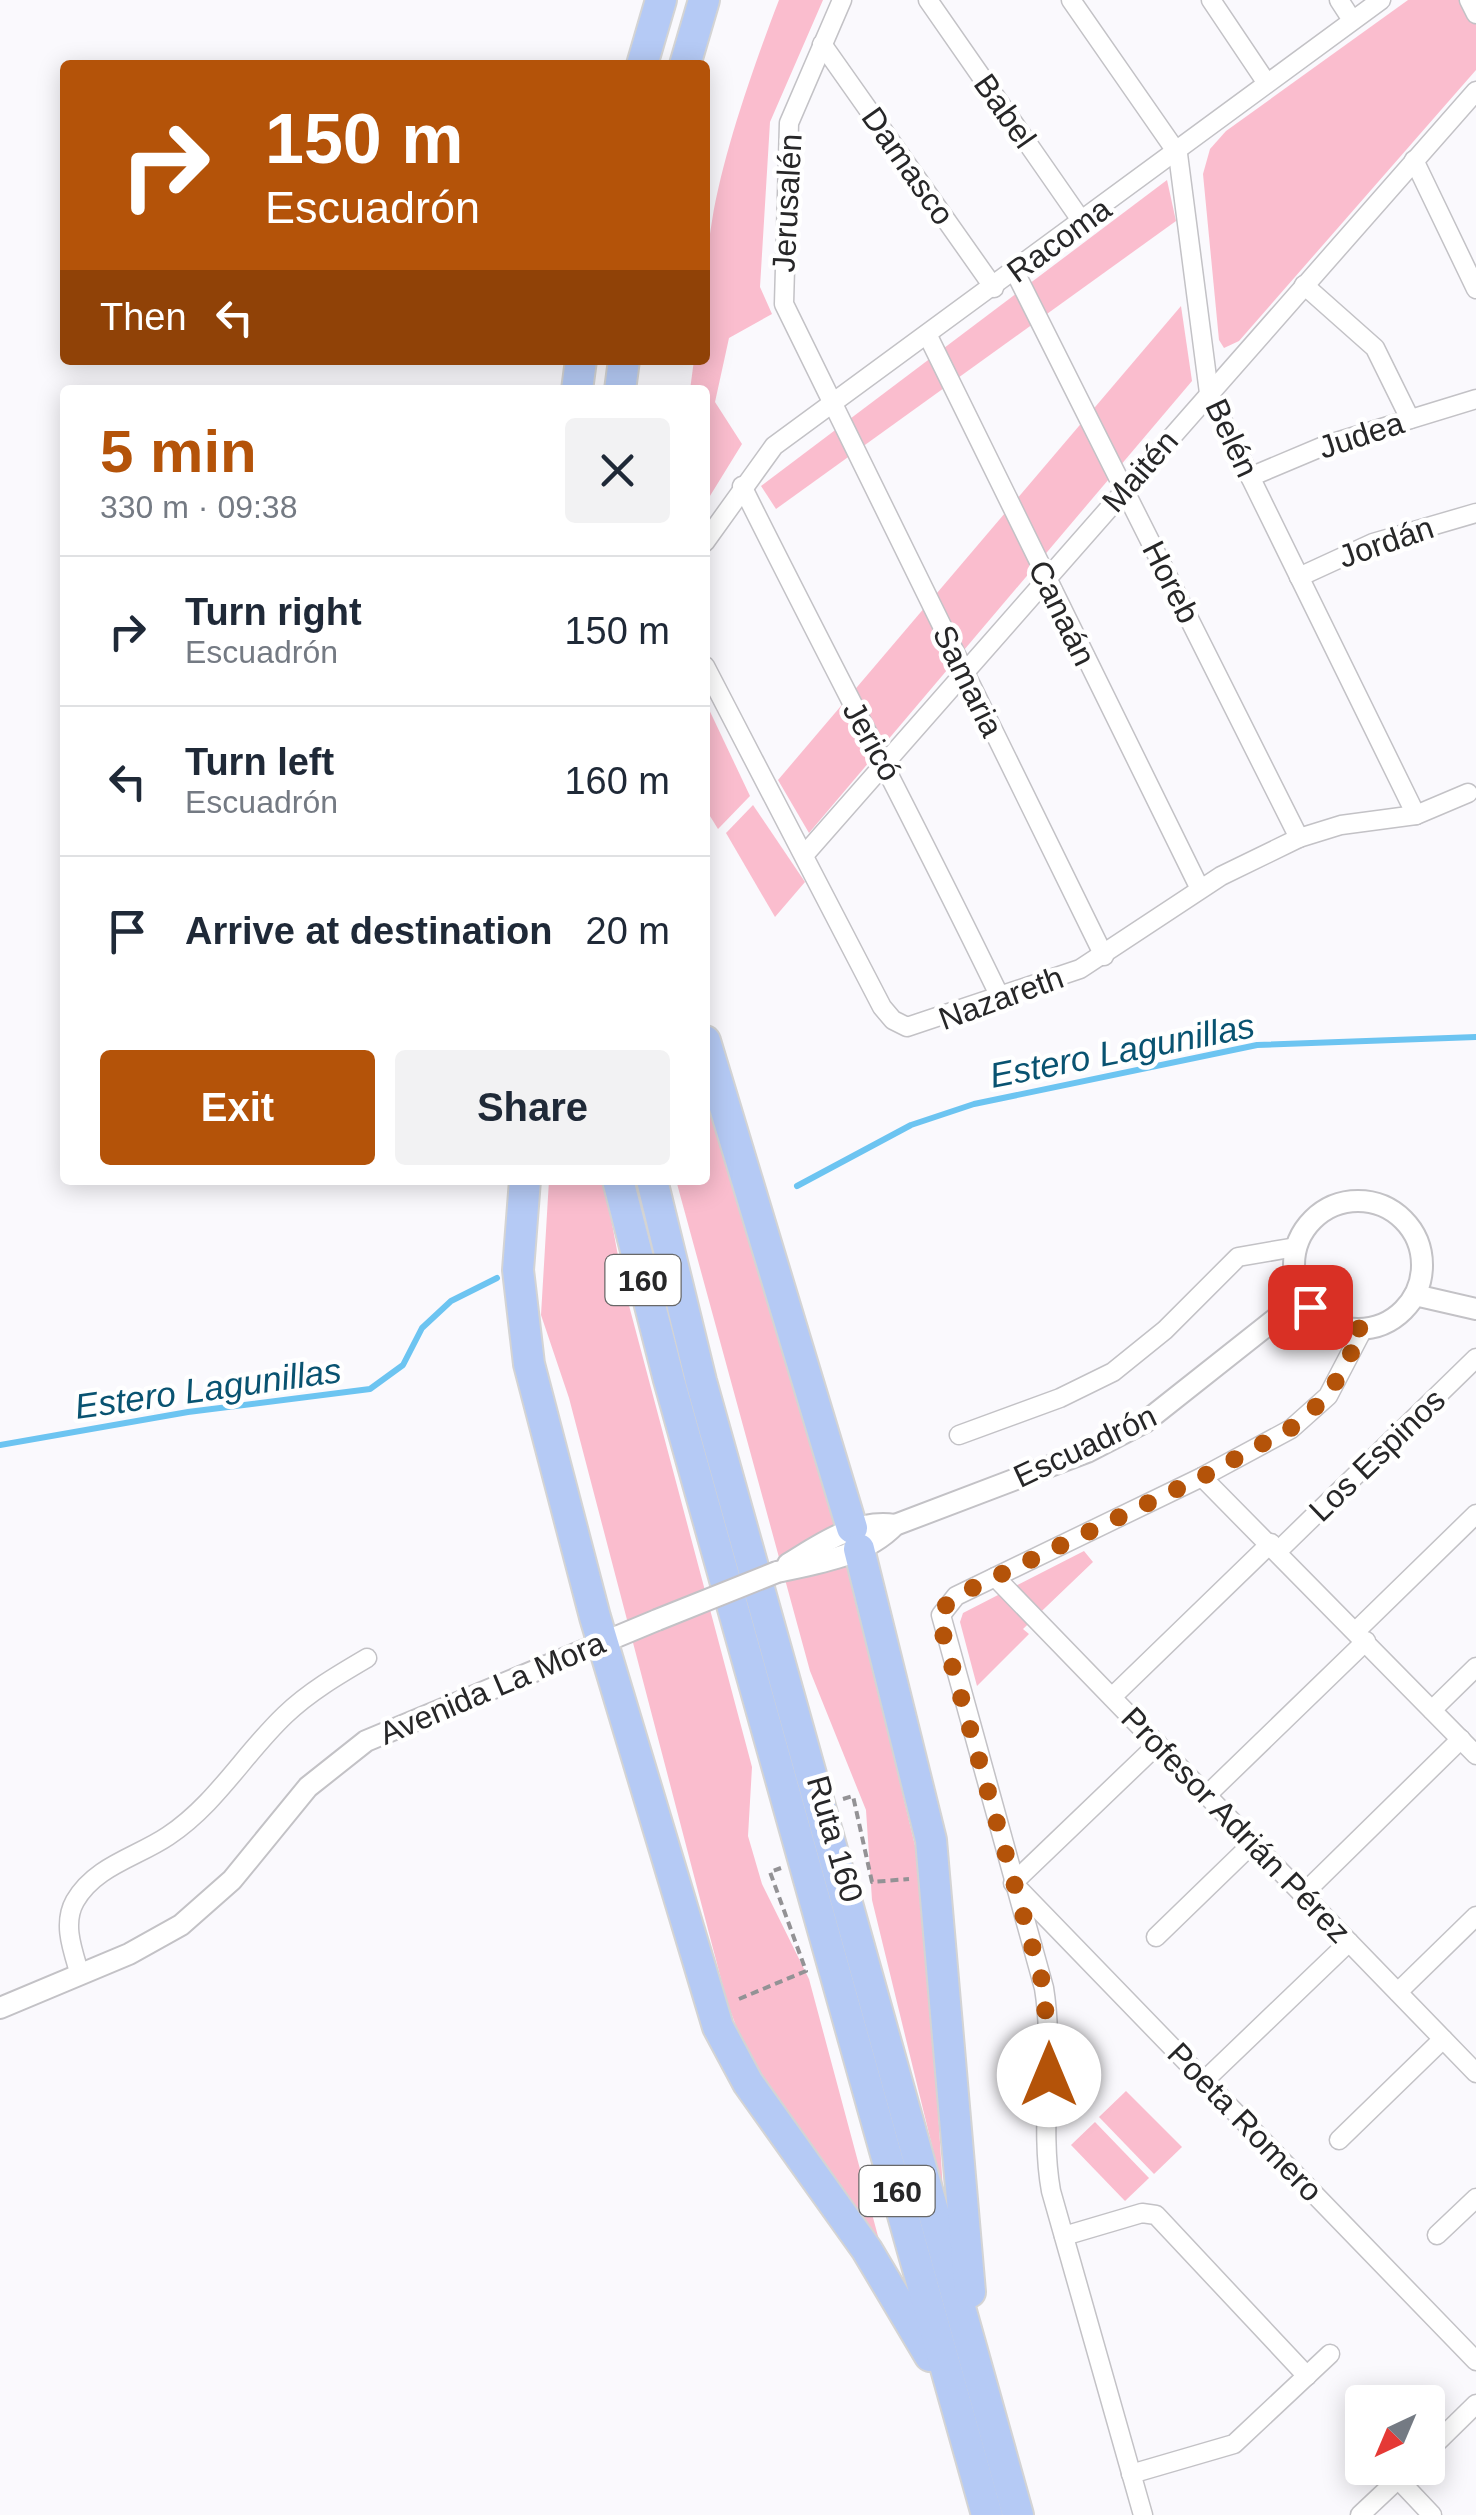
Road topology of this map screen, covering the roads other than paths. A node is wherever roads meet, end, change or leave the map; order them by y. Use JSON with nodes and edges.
{"nodes":[{"id":1,"x":661,"y":0,"type":"edge"},
{"id":2,"x":704,"y":0,"type":"edge"},
{"id":3,"x":842,"y":0,"type":"edge"},
{"id":4,"x":928,"y":0,"type":"edge"},
{"id":5,"x":1071,"y":0,"type":"edge"},
{"id":6,"x":1211,"y":0,"type":"edge"},
{"id":7,"x":1339,"y":0,"type":"edge"},
{"id":8,"x":1381,"y":0,"type":"edge"},
{"id":9,"x":1469,"y":0,"type":"edge"},
{"id":10,"x":1476,"y":14,"type":"edge"},
{"id":11,"x":1352,"y":20,"type":"junction"},
{"id":12,"x":822,"y":44,"type":"junction"},
{"id":13,"x":643,"y":60,"type":"edge"},
{"id":14,"x":686,"y":60,"type":"edge"},
{"id":15,"x":1266,"y":82,"type":"junction"},
{"id":16,"x":1476,"y":91,"type":"edge"},
{"id":17,"x":1178,"y":154,"type":"junction"},
{"id":18,"x":1414,"y":160,"type":"junction"},
{"id":19,"x":1083,"y":223,"type":"junction"},
{"id":20,"x":1015,"y":272,"type":"junction"},
{"id":21,"x":1304,"y":285,"type":"junction"},
{"id":22,"x":994,"y":288,"type":"junction"},
{"id":23,"x":1476,"y":289,"type":"edge"},
{"id":24,"x":928,"y":336,"type":"junction"},
{"id":25,"x":1209,"y":393,"type":"junction"},
{"id":26,"x":1476,"y":399,"type":"edge"},
{"id":27,"x":833,"y":405,"type":"junction"},
{"id":28,"x":1410,"y":418,"type":"junction"},
{"id":29,"x":1250,"y":477,"type":"junction"},
{"id":30,"x":742,"y":486,"type":"junction"},
{"id":31,"x":1124,"y":489,"type":"junction"},
{"id":32,"x":1476,"y":513,"type":"edge"},
{"id":33,"x":710,"y":534,"type":"edge"},
{"id":34,"x":1299,"y":577,"type":"junction"},
{"id":35,"x":1046,"y":580,"type":"junction"},
{"id":36,"x":964,"y":672,"type":"junction"},
{"id":37,"x":710,"y":676,"type":"edge"},
{"id":38,"x":884,"y":764,"type":"junction"},
{"id":39,"x":1468,"y":793,"type":"dead end"},
{"id":40,"x":1416,"y":815,"type":"junction"},
{"id":41,"x":1299,"y":838,"type":"junction"},
{"id":42,"x":806,"y":853,"type":"junction"},
{"id":43,"x":1200,"y":889,"type":"junction"},
{"id":44,"x":1104,"y":956,"type":"junction"},
{"id":45,"x":1000,"y":998,"type":"junction"},
{"id":46,"x":710,"y":1058,"type":"edge"},
{"id":47,"x":525,"y":1185,"type":"edge"},
{"id":48,"x":619,"y":1185,"type":"edge"},
{"id":49,"x":653,"y":1185,"type":"edge"},
{"id":50,"x":1296,"y":1248,"type":"junction"},
{"id":51,"x":1415,"y":1296,"type":"junction"},
{"id":52,"x":1303,"y":1298,"type":"junction"},
{"id":53,"x":1476,"y":1309,"type":"edge"},
{"id":54,"x":1364,"y":1329,"type":"junction"},
{"id":55,"x":1476,"y":1358,"type":"edge"},
{"id":56,"x":959,"y":1435,"type":"dead end"},
{"id":57,"x":1202,"y":1477,"type":"junction"},
{"id":58,"x":1476,"y":1514,"type":"edge"},
{"id":59,"x":855,"y":1539,"type":"junction"},
{"id":60,"x":1274,"y":1547,"type":"junction"},
{"id":61,"x":777,"y":1572,"type":"joint"},
{"id":62,"x":996,"y":1576,"type":"junction"},
{"id":63,"x":1361,"y":1636,"type":"junction"},
{"id":64,"x":603,"y":1640,"type":"junction"},
{"id":65,"x":367,"y":1658,"type":"dead end"},
{"id":66,"x":1476,"y":1667,"type":"edge"},
{"id":67,"x":1112,"y":1697,"type":"junction"},
{"id":68,"x":1432,"y":1710,"type":"junction"},
{"id":69,"x":1461,"y":1740,"type":"junction"},
{"id":70,"x":1158,"y":1744,"type":"junction"},
{"id":71,"x":1476,"y":1755,"type":"edge"},
{"id":72,"x":1207,"y":1795,"type":"junction"},
{"id":73,"x":1254,"y":1843,"type":"junction"},
{"id":74,"x":1013,"y":1883,"type":"junction"},
{"id":75,"x":1302,"y":1894,"type":"junction"},
{"id":76,"x":1476,"y":1916,"type":"edge"},
{"id":77,"x":1156,"y":1937,"type":"dead end"},
{"id":78,"x":1350,"y":1942,"type":"junction"},
{"id":79,"x":80,"y":1974,"type":"junction"},
{"id":80,"x":1398,"y":1992,"type":"junction"},
{"id":81,"x":0,"y":2008,"type":"edge"},
{"id":82,"x":1443,"y":2039,"type":"junction"},
{"id":83,"x":1476,"y":2072,"type":"edge"},
{"id":84,"x":1204,"y":2080,"type":"junction"},
{"id":85,"x":1339,"y":2140,"type":"dead end"},
{"id":86,"x":1476,"y":2198,"type":"edge"},
{"id":87,"x":1437,"y":2235,"type":"dead end"},
{"id":88,"x":1064,"y":2236,"type":"junction"},
{"id":89,"x":1330,"y":2354,"type":"dead end"},
{"id":90,"x":1476,"y":2361,"type":"edge"},
{"id":91,"x":1307,"y":2376,"type":"junction"},
{"id":92,"x":1476,"y":2404,"type":"edge"},
{"id":93,"x":973,"y":2410,"type":"junction"},
{"id":94,"x":1445,"y":2434,"type":"edge"},
{"id":95,"x":1131,"y":2474,"type":"junction"},
{"id":96,"x":1391,"y":2485,"type":"edge"},
{"id":97,"x":1412,"y":2485,"type":"edge"},
{"id":98,"x":987,"y":2515,"type":"edge"},
{"id":99,"x":1018,"y":2515,"type":"edge"},
{"id":100,"x":1143,"y":2515,"type":"edge"},
{"id":101,"x":1360,"y":2515,"type":"edge"},
{"id":102,"x":1432,"y":2515,"type":"edge"}],
"edges":[{"from":1,"to":13,"type":"highway"},
{"from":2,"to":14,"type":"highway"},
{"from":3,"to":12,"type":"street","name":"Jerusalén"},
{"from":4,"to":19,"type":"street","name":"Babel"},
{"from":5,"to":17,"type":"street","name":"Belén"},
{"from":6,"to":15,"type":"street"},
{"from":7,"to":11,"type":"street"},
{"from":8,"to":11,"type":"street","name":"Racoma"},
{"from":9,"to":10,"type":"street"},
{"from":11,"to":15,"type":"street","name":"Racoma"},
{"from":12,"to":22,"type":"street","name":"Damasco"},
{"from":12,"to":27,"type":"street","name":"Jerusalén"},
{"from":15,"to":17,"type":"street","name":"Racoma"},
{"from":16,"to":18,"type":"street","name":"Maitén"},
{"from":17,"to":19,"type":"street","name":"Racoma"},
{"from":17,"to":25,"type":"street","name":"Belén"},
{"from":18,"to":21,"type":"street","name":"Maitén"},
{"from":18,"to":23,"type":"street"},
{"from":19,"to":20,"type":"street","name":"Racoma"},
{"from":20,"to":22,"type":"street","name":"Racoma"},
{"from":20,"to":31,"type":"street","name":"Horeb"},
{"from":21,"to":25,"type":"street","name":"Maitén"},
{"from":21,"to":28,"type":"street"},
{"from":22,"to":24,"type":"street","name":"Racoma"},
{"from":24,"to":27,"type":"street","name":"Racoma"},
{"from":24,"to":35,"type":"street","name":"Canaán"},
{"from":25,"to":29,"type":"street","name":"Belén"},
{"from":25,"to":31,"type":"street","name":"Maitén"},
{"from":26,"to":28,"type":"street","name":"Judea"},
{"from":27,"to":30,"type":"street","name":"Racoma"},
{"from":27,"to":36,"type":"street","name":"Samaria"},
{"from":28,"to":29,"type":"street","name":"Judea"},
{"from":29,"to":34,"type":"street","name":"Belén"},
{"from":30,"to":33,"type":"street"},
{"from":30,"to":38,"type":"street","name":"Jericó"},
{"from":31,"to":35,"type":"street","name":"Maitén"},
{"from":31,"to":41,"type":"street","name":"Horeb"},
{"from":32,"to":34,"type":"street","name":"Jordán"},
{"from":34,"to":40,"type":"street","name":"Belén"},
{"from":35,"to":36,"type":"street","name":"Maitén"},
{"from":35,"to":43,"type":"street","name":"Canaán"},
{"from":36,"to":38,"type":"street","name":"Maitén"},
{"from":36,"to":44,"type":"street","name":"Samaria"},
{"from":37,"to":42,"type":"street","name":"Nazareth"},
{"from":38,"to":42,"type":"street","name":"Maitén"},
{"from":38,"to":45,"type":"street","name":"Jericó"},
{"from":39,"to":40,"type":"street","name":"Nazareth"},
{"from":40,"to":41,"type":"street","name":"Nazareth"},
{"from":41,"to":43,"type":"street","name":"Nazareth"},
{"from":42,"to":45,"type":"street","name":"Nazareth"},
{"from":43,"to":44,"type":"street","name":"Nazareth"},
{"from":44,"to":45,"type":"street","name":"Nazareth"},
{"from":46,"to":59,"type":"highway"},
{"from":47,"to":64,"type":"highway"},
{"from":48,"to":93,"type":"highway","name":"Ruta 160","number":"160"},
{"from":49,"to":93,"type":"highway","name":"Ruta 160","number":"160"},
{"from":50,"to":51,"type":"street"},
{"from":50,"to":52,"type":"street"},
{"from":50,"to":56,"type":"street"},
{"from":51,"to":53,"type":"street"},
{"from":51,"to":54,"type":"street"},
{"from":52,"to":54,"type":"street"},
{"from":52,"to":59,"type":"street","name":"Escuadrón"},
{"from":54,"to":57,"type":"street"},
{"from":55,"to":60,"type":"street","name":"Los Espinos"},
{"from":57,"to":60,"type":"street"},
{"from":57,"to":62,"type":"street"},
{"from":58,"to":63,"type":"street"},
{"from":59,"to":61,"type":"street","name":"Escuadrón"},
{"from":59,"to":93,"type":"highway"},
{"from":60,"to":63,"type":"street"},
{"from":60,"to":67,"type":"street","name":"Los Espinos"},
{"from":61,"to":64,"type":"street","name":"Avenida La Mora","bridge":true},
{"from":62,"to":67,"type":"street","name":"Profesor Adrián Pérez"},
{"from":62,"to":74,"type":"street"},
{"from":63,"to":68,"type":"street"},
{"from":63,"to":72,"type":"street"},
{"from":64,"to":79,"type":"street","name":"Avenida La Mora"},
{"from":64,"to":93,"type":"highway"},
{"from":65,"to":79,"type":"street"},
{"from":66,"to":68,"type":"street"},
{"from":67,"to":70,"type":"street","name":"Profesor Adrián Pérez"},
{"from":68,"to":69,"type":"street"},
{"from":69,"to":71,"type":"street"},
{"from":69,"to":75,"type":"street"},
{"from":70,"to":72,"type":"street","name":"Profesor Adrián Pérez"},
{"from":70,"to":74,"type":"street"},
{"from":72,"to":73,"type":"street","name":"Profesor Adrián Pérez"},
{"from":73,"to":75,"type":"street","name":"Profesor Adrián Pérez"},
{"from":73,"to":77,"type":"street"},
{"from":74,"to":84,"type":"street","name":"Poeta Romero"},
{"from":74,"to":88,"type":"street"},
{"from":75,"to":78,"type":"street","name":"Profesor Adrián Pérez"},
{"from":76,"to":80,"type":"street"},
{"from":78,"to":80,"type":"street","name":"Profesor Adrián Pérez"},
{"from":78,"to":84,"type":"street"},
{"from":79,"to":81,"type":"street","name":"Avenida La Mora"},
{"from":80,"to":82,"type":"street","name":"Profesor Adrián Pérez"},
{"from":82,"to":83,"type":"street","name":"Profesor Adrián Pérez"},
{"from":82,"to":85,"type":"street"},
{"from":84,"to":90,"type":"street","name":"Poeta Romero"},
{"from":86,"to":87,"type":"street"},
{"from":88,"to":91,"type":"street"},
{"from":88,"to":95,"type":"street"},
{"from":89,"to":91,"type":"street"},
{"from":91,"to":95,"type":"street"},
{"from":92,"to":94,"type":"street"},
{"from":93,"to":98,"type":"highway","name":"Ruta 160","number":"160"},
{"from":93,"to":99,"type":"highway","name":"Ruta 160","number":"160"},
{"from":95,"to":100,"type":"street"},
{"from":96,"to":101,"type":"street"},
{"from":97,"to":102,"type":"street"}]}
